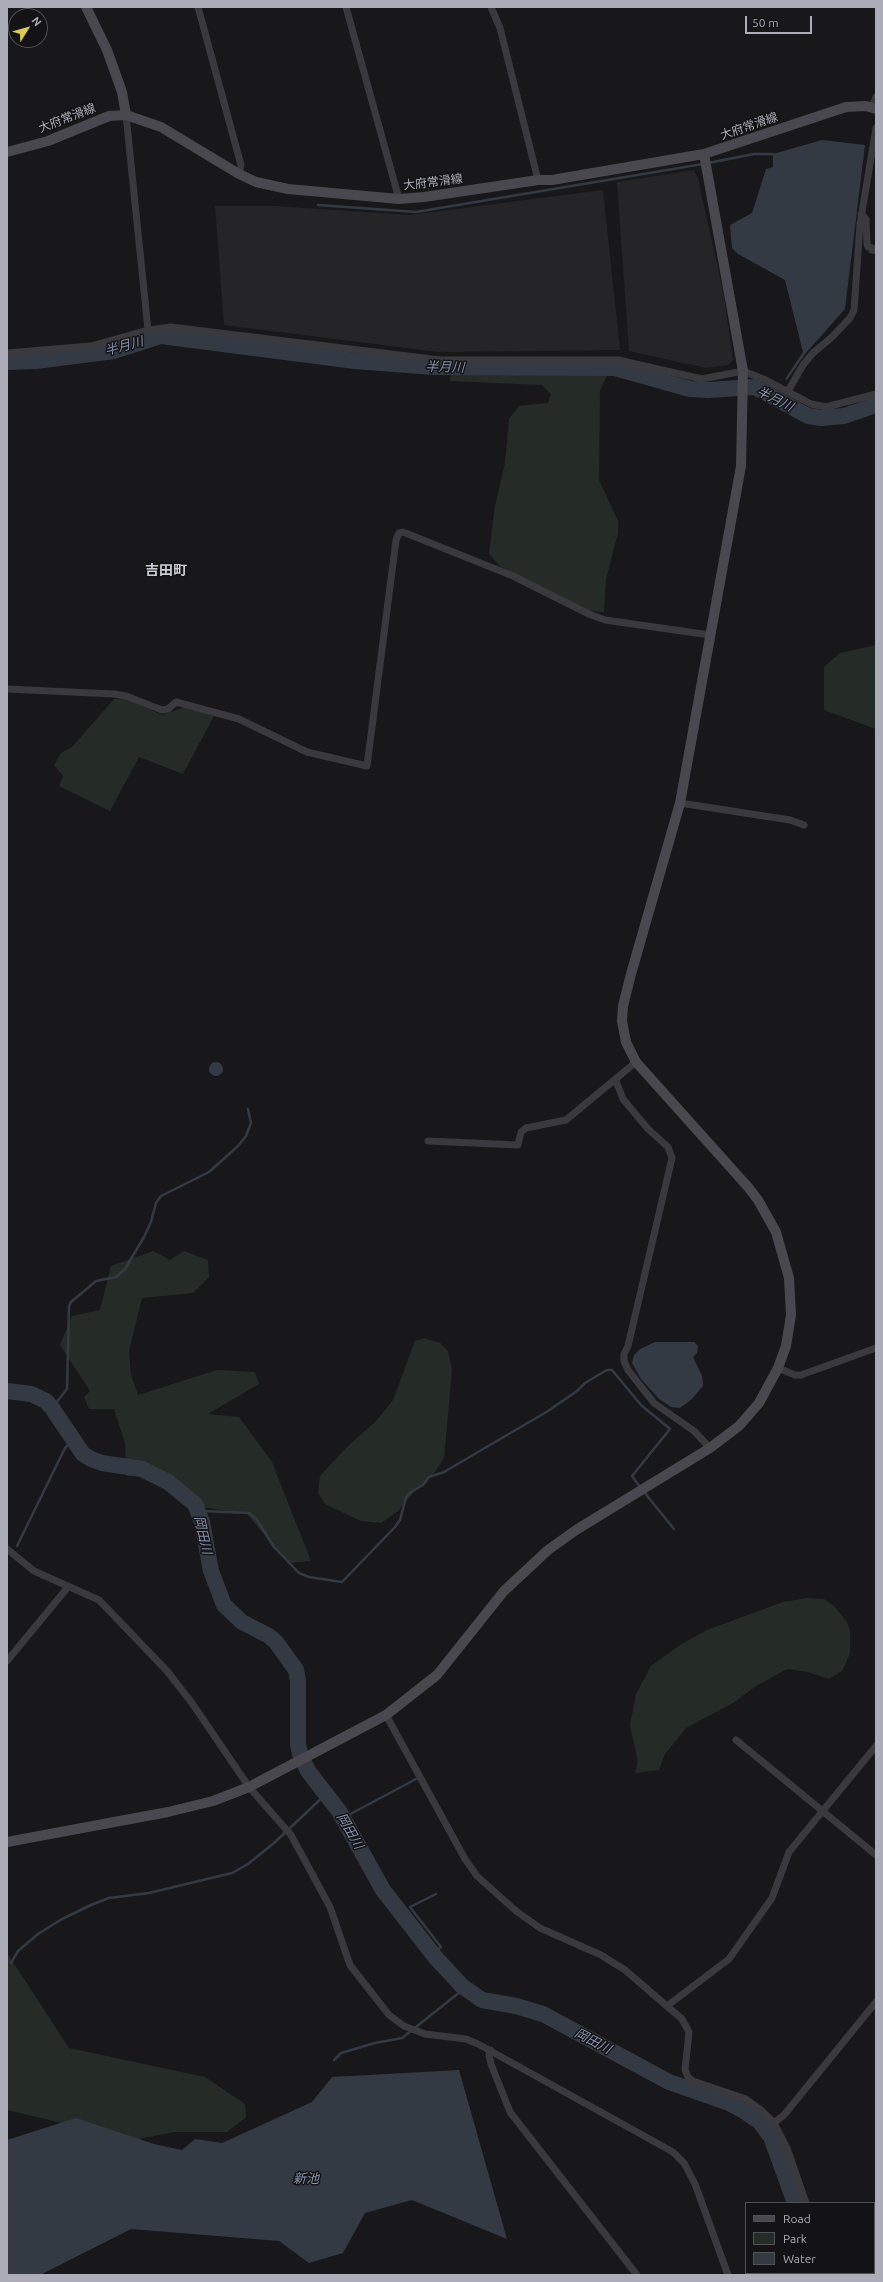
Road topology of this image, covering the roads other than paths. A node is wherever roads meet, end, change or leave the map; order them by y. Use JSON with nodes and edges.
{"nodes":[{"id":1,"x":86,"y":7,"type":"edge"},
{"id":2,"x":198,"y":7,"type":"edge"},
{"id":3,"x":346,"y":7,"type":"edge"},
{"id":4,"x":491,"y":7,"type":"edge"},
{"id":5,"x":876,"y":97,"type":"edge"},
{"id":6,"x":874,"y":108,"type":"edge"},
{"id":7,"x":126,"y":115,"type":"junction"},
{"id":8,"x":876,"y":128,"type":"edge"},
{"id":9,"x":7,"y":152,"type":"edge"},
{"id":10,"x":704,"y":154,"type":"junction"},
{"id":11,"x":239,"y":174,"type":"junction"},
{"id":12,"x":538,"y":180,"type":"junction"},
{"id":13,"x":399,"y":199,"type":"junction"},
{"id":14,"x":861,"y":214,"type":"junction"},
{"id":15,"x":876,"y":249,"type":"edge"},
{"id":16,"x":148,"y":330,"type":"junction"},
{"id":17,"x":7,"y":353,"type":"edge"},
{"id":18,"x":742,"y":375,"type":"junction"},
{"id":19,"x":788,"y":391,"type":"junction"},
{"id":20,"x":876,"y":394,"type":"edge"},
{"id":21,"x":710,"y":635,"type":"junction"},
{"id":22,"x":7,"y":689,"type":"edge"},
{"id":23,"x":680,"y":803,"type":"junction"},
{"id":24,"x":804,"y":825,"type":"dead end"},
{"id":25,"x":636,"y":1062,"type":"junction"},
{"id":26,"x":616,"y":1081,"type":"junction"},
{"id":27,"x":428,"y":1141,"type":"dead end"},
{"id":28,"x":876,"y":1348,"type":"edge"},
{"id":29,"x":778,"y":1368,"type":"junction"},
{"id":30,"x":710,"y":1448,"type":"junction"},
{"id":31,"x":7,"y":1549,"type":"edge"},
{"id":32,"x":68,"y":1587,"type":"junction"},
{"id":33,"x":7,"y":1661,"type":"edge"},
{"id":34,"x":386,"y":1715,"type":"junction"},
{"id":35,"x":736,"y":1740,"type":"dead end"},
{"id":36,"x":876,"y":1746,"type":"edge"},
{"id":37,"x":249,"y":1787,"type":"junction"},
{"id":38,"x":822,"y":1812,"type":"junction"},
{"id":39,"x":7,"y":1842,"type":"edge"},
{"id":40,"x":876,"y":1855,"type":"edge"},
{"id":41,"x":876,"y":2002,"type":"edge"},
{"id":42,"x":667,"y":2006,"type":"junction"},
{"id":43,"x":490,"y":2050,"type":"junction"},
{"id":44,"x":774,"y":2123,"type":"junction"},
{"id":45,"x":806,"y":2202,"type":"edge"},
{"id":46,"x":637,"y":2275,"type":"edge"},
{"id":47,"x":728,"y":2275,"type":"edge"}],
"edges":[{"from":1,"to":7,"type":"street"},
{"from":2,"to":11,"type":"street"},
{"from":3,"to":13,"type":"street"},
{"from":4,"to":12,"type":"street"},
{"from":5,"to":6,"type":"street"},
{"from":6,"to":10,"type":"street","name":"大府常滑線"},
{"from":7,"to":9,"type":"street","name":"大府常滑線"},
{"from":7,"to":11,"type":"street","name":"大府常滑線"},
{"from":7,"to":16,"type":"street"},
{"from":8,"to":14,"type":"street"},
{"from":10,"to":12,"type":"street","name":"大府常滑線"},
{"from":10,"to":18,"type":"street"},
{"from":11,"to":13,"type":"street","name":"大府常滑線"},
{"from":12,"to":13,"type":"street","name":"大府常滑線"},
{"from":14,"to":15,"type":"street"},
{"from":14,"to":19,"type":"street"},
{"from":16,"to":17,"type":"street"},
{"from":16,"to":18,"type":"street"},
{"from":18,"to":19,"type":"street"},
{"from":18,"to":21,"type":"street"},
{"from":19,"to":20,"type":"street"},
{"from":21,"to":22,"type":"street"},
{"from":21,"to":23,"type":"street"},
{"from":23,"to":24,"type":"street"},
{"from":23,"to":25,"type":"street"},
{"from":25,"to":26,"type":"street"},
{"from":25,"to":29,"type":"street"},
{"from":26,"to":27,"type":"street"},
{"from":26,"to":30,"type":"street"},
{"from":28,"to":29,"type":"street"},
{"from":29,"to":30,"type":"street"},
{"from":30,"to":34,"type":"street"},
{"from":31,"to":32,"type":"street"},
{"from":32,"to":33,"type":"street"},
{"from":32,"to":37,"type":"street"},
{"from":34,"to":37,"type":"street"},
{"from":34,"to":42,"type":"street"},
{"from":35,"to":38,"type":"street"},
{"from":36,"to":38,"type":"street"},
{"from":37,"to":39,"type":"street"},
{"from":37,"to":43,"type":"street"},
{"from":38,"to":40,"type":"street"},
{"from":38,"to":42,"type":"street"},
{"from":41,"to":44,"type":"street"},
{"from":42,"to":44,"type":"street"},
{"from":43,"to":46,"type":"street"},
{"from":43,"to":47,"type":"street"},
{"from":44,"to":45,"type":"street"}]}
